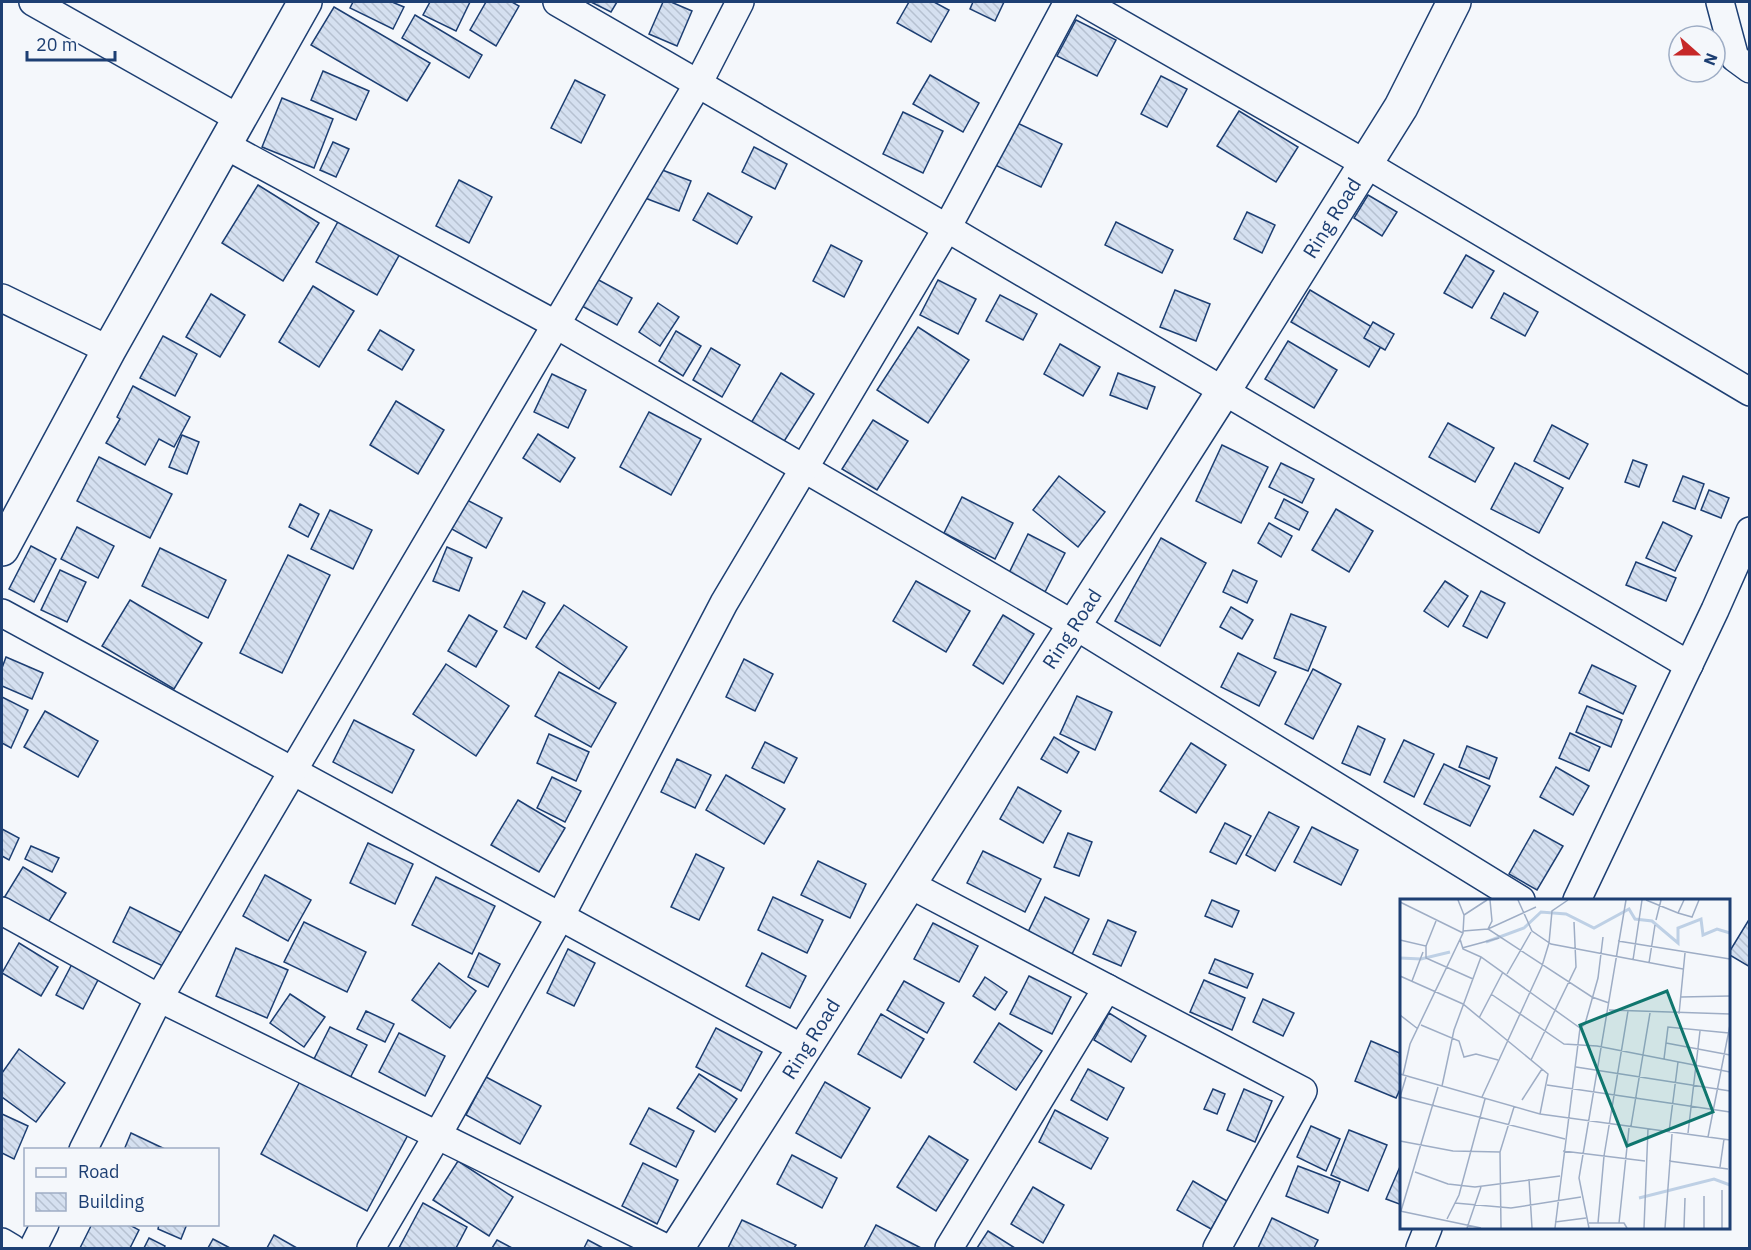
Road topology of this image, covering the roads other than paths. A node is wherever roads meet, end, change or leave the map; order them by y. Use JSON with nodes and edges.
{"nodes":[{"id":1,"x":33,"y":2,"type":"edge"},
{"id":2,"x":305,"y":2,"type":"edge"},
{"id":3,"x":557,"y":2,"type":"edge"},
{"id":4,"x":740,"y":2,"type":"edge"},
{"id":5,"x":1068,"y":2,"type":"edge"},
{"id":6,"x":1083,"y":2,"type":"edge"},
{"id":7,"x":1454,"y":2,"type":"edge"},
{"id":8,"x":1720,"y":2,"type":"edge"},
{"id":9,"x":1749,"y":69,"type":"edge"},
{"id":10,"x":699,"y":82,"type":"junction"},
{"id":11,"x":232,"y":132,"type":"junction"},
{"id":12,"x":1366,"y":164,"type":"junction"},
{"id":13,"x":948,"y":228,"type":"junction"},
{"id":14,"x":2,"y":298,"type":"edge"},
{"id":15,"x":555,"y":324,"type":"junction"},
{"id":16,"x":110,"y":350,"type":"junction"},
{"id":17,"x":1223,"y":392,"type":"junction"},
{"id":18,"x":1749,"y":392,"type":"edge"},
{"id":19,"x":805,"y":468,"type":"junction"},
{"id":20,"x":1749,"y":531,"type":"edge"},
{"id":21,"x":2,"y":549,"type":"edge"},
{"id":22,"x":2,"y":613,"type":"edge"},
{"id":23,"x":1074,"y":625,"type":"junction"},
{"id":24,"x":1689,"y":665,"type":"junction"},
{"id":25,"x":291,"y":771,"type":"junction"},
{"id":26,"x":909,"y":884,"type":"junction"},
{"id":27,"x":1519,"y":899,"type":"edge"},
{"id":28,"x":1577,"y":899,"type":"edge"},
{"id":29,"x":2,"y":911,"type":"edge"},
{"id":30,"x":560,"y":917,"type":"junction"},
{"id":31,"x":1107,"y":988,"type":"junction"},
{"id":32,"x":159,"y":999,"type":"junction"},
{"id":33,"x":804,"y":1049,"type":"junction"},
{"id":34,"x":437,"y":1136,"type":"junction"},
{"id":35,"x":84,"y":1148,"type":"edge"},
{"id":36,"x":44,"y":1226,"type":"edge"},
{"id":37,"x":1427,"y":1229,"type":"edge"},
{"id":38,"x":2,"y":1242,"type":"edge"},
{"id":39,"x":12,"y":1248,"type":"edge"},
{"id":40,"x":33,"y":1248,"type":"edge"},
{"id":41,"x":371,"y":1248,"type":"edge"},
{"id":42,"x":666,"y":1248,"type":"edge"},
{"id":43,"x":677,"y":1248,"type":"edge"},
{"id":44,"x":949,"y":1248,"type":"edge"},
{"id":45,"x":1217,"y":1248,"type":"edge"},
{"id":46,"x":1420,"y":1248,"type":"edge"}],
"edges":[{"from":1,"to":11,"type":"street"},
{"from":2,"to":11,"type":"main road"},
{"from":3,"to":10,"type":"street"},
{"from":4,"to":10,"type":"street"},
{"from":5,"to":13,"type":"street"},
{"from":6,"to":12,"type":"street"},
{"from":7,"to":12,"type":"main road","name":"Ring Road"},
{"from":8,"to":9,"type":"street"},
{"from":10,"to":13,"type":"street"},
{"from":10,"to":15,"type":"street"},
{"from":11,"to":15,"type":"street"},
{"from":11,"to":16,"type":"main road"},
{"from":12,"to":17,"type":"main road","name":"Ring Road"},
{"from":12,"to":18,"type":"street"},
{"from":13,"to":17,"type":"street"},
{"from":13,"to":19,"type":"street"},
{"from":14,"to":16,"type":"street"},
{"from":15,"to":19,"type":"street"},
{"from":15,"to":25,"type":"street"},
{"from":16,"to":21,"type":"main road"},
{"from":17,"to":23,"type":"main road","name":"Ring Road"},
{"from":17,"to":24,"type":"street"},
{"from":19,"to":23,"type":"street"},
{"from":19,"to":30,"type":"street"},
{"from":20,"to":24,"type":"street"},
{"from":22,"to":25,"type":"street"},
{"from":23,"to":26,"type":"main road","name":"Ring Road"},
{"from":23,"to":27,"type":"street"},
{"from":24,"to":28,"type":"street"},
{"from":25,"to":30,"type":"street"},
{"from":25,"to":32,"type":"street"},
{"from":26,"to":31,"type":"street"},
{"from":26,"to":33,"type":"main road","name":"Ring Road"},
{"from":29,"to":32,"type":"street"},
{"from":30,"to":33,"type":"street"},
{"from":30,"to":34,"type":"street"},
{"from":31,"to":44,"type":"street"},
{"from":31,"to":45,"type":"street"},
{"from":32,"to":34,"type":"street"},
{"from":32,"to":35,"type":"street"},
{"from":33,"to":43,"type":"main road","name":"Ring Road"},
{"from":34,"to":41,"type":"street"},
{"from":34,"to":42,"type":"street"},
{"from":36,"to":40,"type":"street"},
{"from":37,"to":46,"type":"street"},
{"from":38,"to":39,"type":"street"}]}
